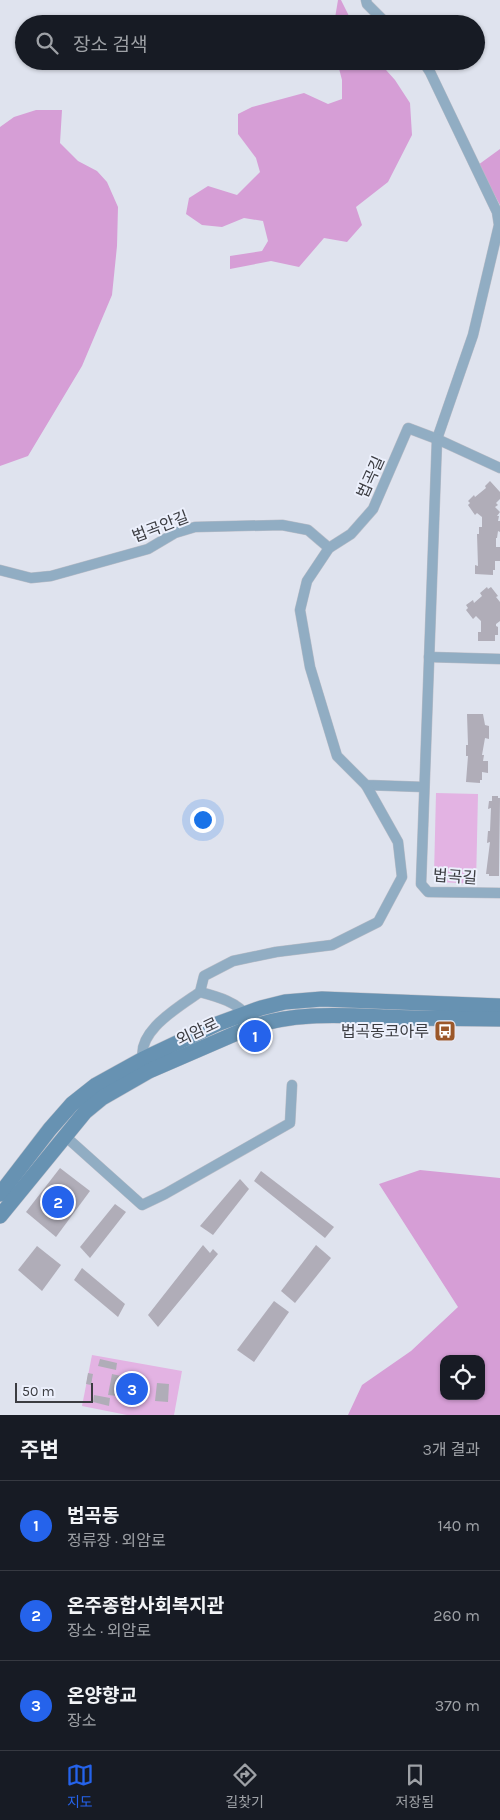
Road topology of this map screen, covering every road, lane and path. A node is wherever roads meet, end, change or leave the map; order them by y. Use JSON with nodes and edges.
{"nodes":[{"id":1,"x":366,"y":0,"type":"edge"},
{"id":2,"x":378,"y":15,"type":"edge"},
{"id":3,"x":429,"y":70,"type":"edge"},
{"id":4,"x":436,"y":440,"type":"junction"},
{"id":5,"x":500,"y":468,"type":"edge"},
{"id":6,"x":328,"y":548,"type":"junction"},
{"id":7,"x":0,"y":570,"type":"edge"},
{"id":8,"x":429,"y":657,"type":"junction"},
{"id":9,"x":500,"y":659,"type":"edge"},
{"id":10,"x":366,"y":785,"type":"junction"},
{"id":11,"x":424,"y":787,"type":"junction"},
{"id":12,"x":500,"y":893,"type":"edge"},
{"id":13,"x":200,"y":992,"type":"junction"},
{"id":14,"x":500,"y":1006,"type":"edge"},
{"id":15,"x":500,"y":1019,"type":"edge"},
{"id":16,"x":248,"y":1020,"type":"junction"},
{"id":17,"x":146,"y":1065,"type":"junction"},
{"id":18,"x":292,"y":1085,"type":"dead end"},
{"id":19,"x":64,"y":1136,"type":"junction"},
{"id":20,"x":0,"y":1194,"type":"edge"},
{"id":21,"x":0,"y":1216,"type":"edge"}],
"edges":[{"from":1,"to":2,"type":"street"},
{"from":3,"to":4,"type":"street"},
{"from":4,"to":5,"type":"street"},
{"from":4,"to":6,"type":"street","name":"법곡길"},
{"from":4,"to":8,"type":"street","name":"법곡길"},
{"from":6,"to":7,"type":"street","name":"법곡안길"},
{"from":6,"to":10,"type":"street","name":"법곡길"},
{"from":8,"to":9,"type":"street"},
{"from":8,"to":11,"type":"street","name":"법곡길"},
{"from":10,"to":11,"type":"street"},
{"from":10,"to":13,"type":"street","name":"법곡길"},
{"from":11,"to":12,"type":"street","name":"법곡길"},
{"from":13,"to":16,"type":"street"},
{"from":13,"to":17,"type":"street"},
{"from":14,"to":16,"type":"main road","name":"외암로"},
{"from":15,"to":16,"type":"main road","name":"외암로"},
{"from":16,"to":17,"type":"main road","name":"외암로"},
{"from":17,"to":19,"type":"main road","name":"외암로"},
{"from":17,"to":20,"type":"main road","name":"외암로"},
{"from":18,"to":19,"type":"street"},
{"from":19,"to":21,"type":"main road","name":"외암로"}]}
